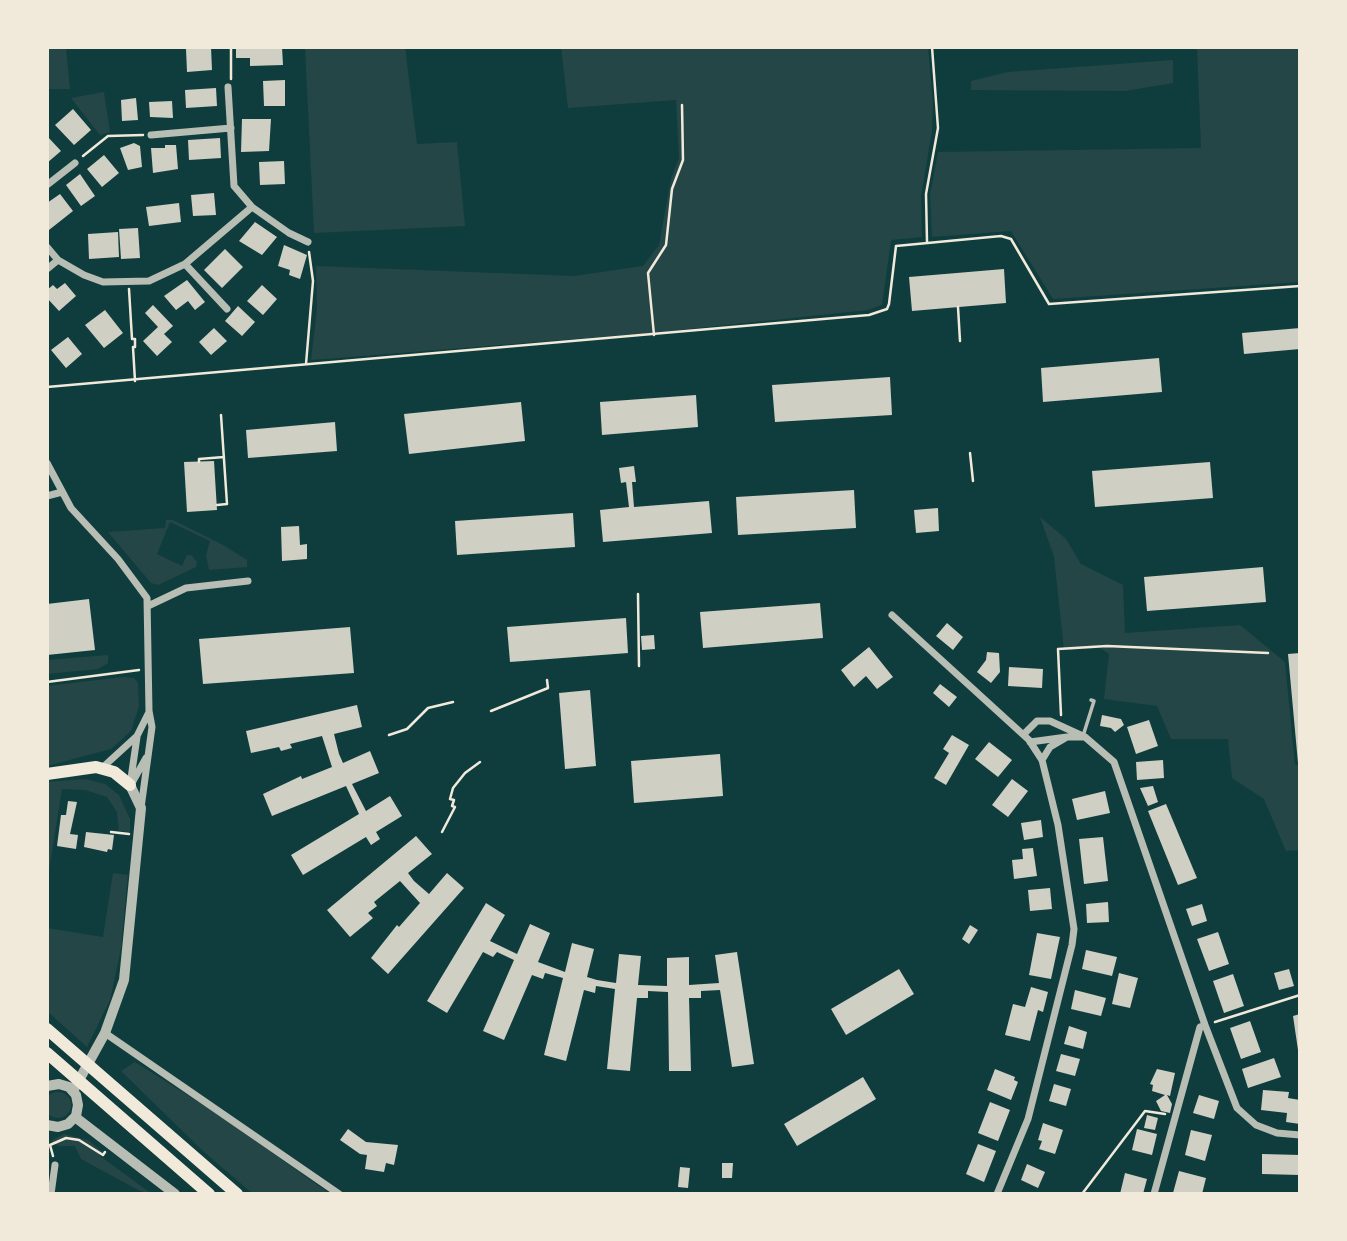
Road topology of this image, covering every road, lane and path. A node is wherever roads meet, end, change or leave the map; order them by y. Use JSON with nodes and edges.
{"nodes":[{"id":1,"x":231,"y":47,"type":"edge"},
{"id":2,"x":932,"y":47,"type":"edge"},
{"id":3,"x":228,"y":87,"type":"joint"},
{"id":4,"x":681,"y":105,"type":"dead end"},
{"id":5,"x":231,"y":128,"type":"junction"},
{"id":6,"x":151,"y":135,"type":"joint"},
{"id":7,"x":75,"y":163,"type":"joint"},
{"id":8,"x":47,"y":185,"type":"edge"},
{"id":9,"x":252,"y":207,"type":"junction"},
{"id":10,"x":308,"y":242,"type":"joint"},
{"id":11,"x":927,"y":242,"type":"junction"},
{"id":12,"x":47,"y":247,"type":"edge"},
{"id":13,"x":58,"y":260,"type":"junction"},
{"id":14,"x":185,"y":264,"type":"junction"},
{"id":15,"x":47,"y":269,"type":"edge"},
{"id":16,"x":128,"y":282,"type":"junction"},
{"id":17,"x":1300,"y":286,"type":"edge"},
{"id":18,"x":958,"y":307,"type":"dead end"},
{"id":19,"x":227,"y":309,"type":"dead end"},
{"id":20,"x":654,"y":335,"type":"junction"},
{"id":21,"x":960,"y":341,"type":"dead end"},
{"id":22,"x":306,"y":365,"type":"junction"},
{"id":23,"x":135,"y":381,"type":"junction"},
{"id":24,"x":47,"y":387,"type":"edge"},
{"id":25,"x":221,"y":415,"type":"dead end"},
{"id":26,"x":970,"y":453,"type":"dead end"},
{"id":27,"x":224,"y":457,"type":"junction"},
{"id":28,"x":199,"y":462,"type":"dead end"},
{"id":29,"x":47,"y":463,"type":"edge"},
{"id":30,"x":973,"y":481,"type":"dead end"},
{"id":31,"x":62,"y":492,"type":"junction"},
{"id":32,"x":47,"y":496,"type":"edge"},
{"id":33,"x":217,"y":505,"type":"dead end"},
{"id":34,"x":248,"y":581,"type":"dead end"},
{"id":35,"x":638,"y":594,"type":"dead end"},
{"id":36,"x":148,"y":606,"type":"junction"},
{"id":37,"x":892,"y":615,"type":"dead end"},
{"id":38,"x":1268,"y":653,"type":"dead end"},
{"id":39,"x":639,"y":666,"type":"dead end"},
{"id":40,"x":149,"y":669,"type":"junction"},
{"id":41,"x":547,"y":680,"type":"dead end"},
{"id":42,"x":47,"y":682,"type":"edge"},
{"id":43,"x":1091,"y":700,"type":"dead end"},
{"id":44,"x":453,"y":702,"type":"dead end"},
{"id":45,"x":149,"y":711,"type":"junction"},
{"id":46,"x":491,"y":711,"type":"dead end"},
{"id":47,"x":1061,"y":725,"type":"junction"},
{"id":48,"x":1024,"y":734,"type":"junction"},
{"id":49,"x":389,"y":735,"type":"dead end"},
{"id":50,"x":137,"y":736,"type":"junction"},
{"id":51,"x":1084,"y":736,"type":"junction"},
{"id":52,"x":1067,"y":737,"type":"junction"},
{"id":53,"x":1030,"y":741,"type":"junction"},
{"id":54,"x":151,"y":744,"type":"junction"},
{"id":55,"x":1042,"y":760,"type":"junction"},
{"id":56,"x":480,"y":762,"type":"dead end"},
{"id":57,"x":102,"y":768,"type":"junction"},
{"id":58,"x":47,"y":774,"type":"edge"},
{"id":59,"x":130,"y":785,"type":"junction"},
{"id":60,"x":141,"y":808,"type":"junction"},
{"id":61,"x":111,"y":832,"type":"dead end"},
{"id":62,"x":442,"y":832,"type":"dead end"},
{"id":63,"x":125,"y":834,"type":"dead end"},
{"id":64,"x":1300,"y":995,"type":"edge"},
{"id":65,"x":1205,"y":1025,"type":"junction"},
{"id":66,"x":48,"y":1030,"type":"edge"},
{"id":67,"x":105,"y":1033,"type":"junction"},
{"id":68,"x":47,"y":1053,"type":"edge"},
{"id":69,"x":49,"y":1084,"type":"edge"},
{"id":70,"x":73,"y":1091,"type":"junction"},
{"id":71,"x":1175,"y":1116,"type":"junction"},
{"id":72,"x":75,"y":1117,"type":"junction"},
{"id":73,"x":47,"y":1125,"type":"edge"},
{"id":74,"x":1300,"y":1135,"type":"edge"},
{"id":75,"x":113,"y":1145,"type":"junction"},
{"id":76,"x":49,"y":1146,"type":"edge"},
{"id":77,"x":55,"y":1165,"type":"joint"},
{"id":78,"x":51,"y":1194,"type":"edge"},
{"id":79,"x":175,"y":1194,"type":"edge"},
{"id":80,"x":209,"y":1194,"type":"edge"},
{"id":81,"x":237,"y":1194,"type":"edge"},
{"id":82,"x":339,"y":1194,"type":"edge"},
{"id":83,"x":997,"y":1194,"type":"edge"},
{"id":84,"x":1082,"y":1194,"type":"edge"},
{"id":85,"x":1154,"y":1194,"type":"edge"}],
"edges":[{"from":1,"to":3,"type":"path"},
{"from":2,"to":11,"type":"path"},
{"from":3,"to":5,"type":"street"},
{"from":4,"to":20,"type":"path"},
{"from":5,"to":6,"type":"street"},
{"from":5,"to":9,"type":"street"},
{"from":6,"to":7,"type":"path"},
{"from":7,"to":8,"type":"street"},
{"from":9,"to":10,"type":"street"},
{"from":9,"to":14,"type":"street"},
{"from":10,"to":22,"type":"path"},
{"from":11,"to":17,"type":"path"},
{"from":11,"to":20,"type":"path"},
{"from":12,"to":13,"type":"street"},
{"from":13,"to":15,"type":"street"},
{"from":13,"to":16,"type":"street"},
{"from":14,"to":16,"type":"street"},
{"from":14,"to":19,"type":"street"},
{"from":16,"to":23,"type":"path"},
{"from":18,"to":21,"type":"path"},
{"from":20,"to":22,"type":"path"},
{"from":22,"to":23,"type":"path"},
{"from":23,"to":24,"type":"path"},
{"from":25,"to":27,"type":"path"},
{"from":26,"to":30,"type":"path"},
{"from":27,"to":28,"type":"path"},
{"from":27,"to":33,"type":"path"},
{"from":29,"to":31,"type":"street"},
{"from":31,"to":32,"type":"street"},
{"from":31,"to":36,"type":"street"},
{"from":34,"to":36,"type":"street"},
{"from":35,"to":39,"type":"path"},
{"from":36,"to":40,"type":"street"},
{"from":37,"to":48,"type":"street"},
{"from":38,"to":47,"type":"path"},
{"from":40,"to":42,"type":"path"},
{"from":40,"to":45,"type":"street"},
{"from":41,"to":46,"type":"path"},
{"from":43,"to":51,"type":"lane"},
{"from":44,"to":49,"type":"path"},
{"from":45,"to":50,"type":"street"},
{"from":45,"to":54,"type":"street"},
{"from":47,"to":48,"type":"street"},
{"from":47,"to":51,"type":"street"},
{"from":48,"to":53,"type":"street"},
{"from":50,"to":57,"type":"street"},
{"from":50,"to":59,"type":"street"},
{"from":51,"to":52,"type":"street"},
{"from":51,"to":65,"type":"street"},
{"from":52,"to":53,"type":"street"},
{"from":52,"to":55,"type":"street"},
{"from":53,"to":55,"type":"street"},
{"from":54,"to":59,"type":"street"},
{"from":54,"to":60,"type":"street"},
{"from":55,"to":83,"type":"street"},
{"from":56,"to":62,"type":"path"},
{"from":57,"to":58,"type":"highway"},
{"from":57,"to":59,"type":"highway"},
{"from":59,"to":60,"type":"street"},
{"from":60,"to":67,"type":"street"},
{"from":61,"to":63,"type":"path"},
{"from":64,"to":65,"type":"path"},
{"from":65,"to":71,"type":"street"},
{"from":65,"to":74,"type":"street"},
{"from":66,"to":81,"type":"highway"},
{"from":67,"to":70,"type":"street"},
{"from":67,"to":82,"type":"street"},
{"from":68,"to":80,"type":"highway"},
{"from":69,"to":70,"type":"street"},
{"from":70,"to":72,"type":"street"},
{"from":71,"to":84,"type":"path"},
{"from":71,"to":85,"type":"street"},
{"from":72,"to":73,"type":"street"},
{"from":72,"to":75,"type":"street"},
{"from":75,"to":76,"type":"path"},
{"from":75,"to":79,"type":"street"},
{"from":76,"to":77,"type":"path"},
{"from":77,"to":78,"type":"street"}]}
